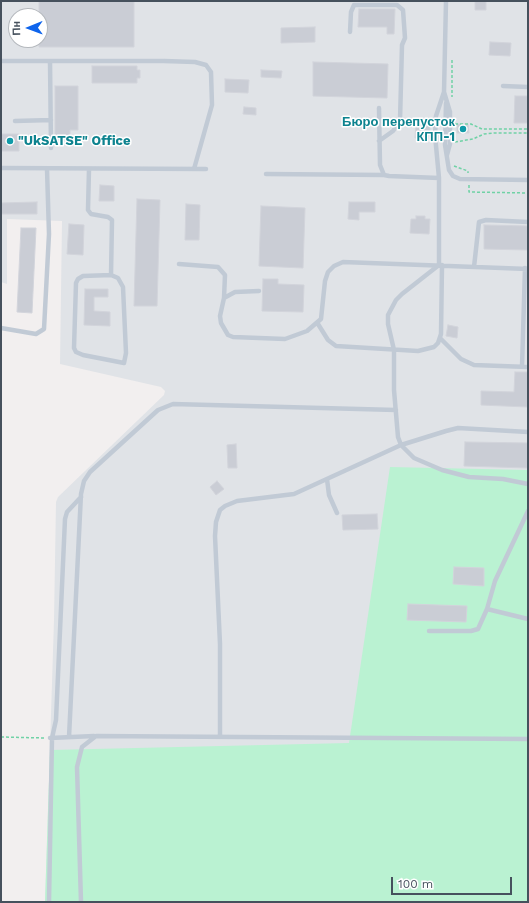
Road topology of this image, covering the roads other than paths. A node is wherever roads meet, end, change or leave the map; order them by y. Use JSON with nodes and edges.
{"nodes":[{"id":1,"x":446,"y":1,"type":"edge"},
{"id":2,"x":350,"y":32,"type":"dead end"},
{"id":3,"x":1,"y":61,"type":"edge"},
{"id":4,"x":50,"y":61,"type":"junction"},
{"id":5,"x":503,"y":86,"type":"dead end"},
{"id":6,"x":528,"y":87,"type":"edge"},
{"id":7,"x":444,"y":92,"type":"junction"},
{"id":8,"x":379,"y":108,"type":"dead end"},
{"id":9,"x":51,"y":120,"type":"junction"},
{"id":10,"x":15,"y":121,"type":"dead end"},
{"id":11,"x":379,"y":141,"type":"junction"},
{"id":12,"x":51,"y":148,"type":"dead end"},
{"id":13,"x":1,"y":168,"type":"edge"},
{"id":14,"x":48,"y":169,"type":"junction"},
{"id":15,"x":89,"y":169,"type":"junction"},
{"id":16,"x":194,"y":169,"type":"junction"},
{"id":17,"x":206,"y":169,"type":"dead end"},
{"id":18,"x":266,"y":174,"type":"dead end"},
{"id":19,"x":384,"y":175,"type":"junction"},
{"id":20,"x":439,"y":178,"type":"junction"},
{"id":21,"x":528,"y":180,"type":"edge"},
{"id":22,"x":528,"y":222,"type":"edge"},
{"id":23,"x":179,"y":264,"type":"dead end"},
{"id":24,"x":441,"y":265,"type":"junction"},
{"id":25,"x":474,"y":266,"type":"junction"},
{"id":26,"x":526,"y":269,"type":"edge"},
{"id":27,"x":111,"y":275,"type":"junction"},
{"id":28,"x":259,"y":291,"type":"dead end"},
{"id":29,"x":224,"y":298,"type":"junction"},
{"id":30,"x":318,"y":324,"type":"junction"},
{"id":31,"x":1,"y":328,"type":"edge"},
{"id":32,"x":440,"y":338,"type":"junction"},
{"id":33,"x":394,"y":350,"type":"junction"},
{"id":34,"x":522,"y":367,"type":"junction"},
{"id":35,"x":528,"y":367,"type":"edge"},
{"id":36,"x":396,"y":410,"type":"junction"},
{"id":37,"x":528,"y":432,"type":"edge"},
{"id":38,"x":401,"y":445,"type":"junction"},
{"id":39,"x":327,"y":479,"type":"junction"},
{"id":40,"x":528,"y":484,"type":"edge"},
{"id":41,"x":81,"y":497,"type":"junction"},
{"id":42,"x":528,"y":511,"type":"edge"},
{"id":43,"x":337,"y":513,"type":"dead end"},
{"id":44,"x":487,"y":609,"type":"junction"},
{"id":45,"x":528,"y":619,"type":"edge"},
{"id":46,"x":429,"y":631,"type":"dead end"},
{"id":47,"x":96,"y":736,"type":"junction"},
{"id":48,"x":70,"y":737,"type":"junction"},
{"id":49,"x":220,"y":737,"type":"junction"},
{"id":50,"x":51,"y":738,"type":"junction"},
{"id":51,"x":528,"y":739,"type":"edge"},
{"id":52,"x":49,"y":902,"type":"edge"},
{"id":53,"x":81,"y":902,"type":"edge"}],
"edges":[{"from":1,"to":7,"type":"lane"},
{"from":2,"to":11,"type":"lane"},
{"from":3,"to":4,"type":"lane"},
{"from":4,"to":9,"type":"lane"},
{"from":4,"to":16,"type":"lane"},
{"from":5,"to":6,"type":"lane"},
{"from":7,"to":20,"type":"lane"},
{"from":7,"to":21,"type":"lane"},
{"from":8,"to":11,"type":"lane"},
{"from":9,"to":10,"type":"lane"},
{"from":9,"to":12,"type":"lane"},
{"from":11,"to":19,"type":"lane"},
{"from":13,"to":14,"type":"lane"},
{"from":14,"to":15,"type":"lane"},
{"from":14,"to":31,"type":"lane"},
{"from":15,"to":16,"type":"lane"},
{"from":15,"to":27,"type":"lane"},
{"from":16,"to":17,"type":"lane"},
{"from":18,"to":19,"type":"lane"},
{"from":19,"to":20,"type":"lane"},
{"from":20,"to":24,"type":"lane"},
{"from":22,"to":25,"type":"lane"},
{"from":23,"to":29,"type":"lane"},
{"from":24,"to":25,"type":"lane"},
{"from":24,"to":30,"type":"lane"},
{"from":24,"to":32,"type":"lane"},
{"from":24,"to":33,"type":"lane"},
{"from":25,"to":26,"type":"lane"},
{"from":26,"to":34,"type":"lane"},
{"from":27,"to":27,"type":"lane"},
{"from":28,"to":29,"type":"lane"},
{"from":29,"to":30,"type":"lane"},
{"from":30,"to":33,"type":"lane"},
{"from":32,"to":33,"type":"lane"},
{"from":32,"to":34,"type":"lane"},
{"from":33,"to":36,"type":"lane"},
{"from":34,"to":35,"type":"lane"},
{"from":36,"to":38,"type":"lane"},
{"from":36,"to":41,"type":"lane"},
{"from":37,"to":38,"type":"lane"},
{"from":38,"to":39,"type":"lane"},
{"from":38,"to":40,"type":"lane"},
{"from":39,"to":43,"type":"lane"},
{"from":39,"to":49,"type":"lane"},
{"from":41,"to":48,"type":"lane"},
{"from":41,"to":50,"type":"lane"},
{"from":42,"to":44,"type":"lane"},
{"from":44,"to":45,"type":"lane"},
{"from":44,"to":46,"type":"lane"},
{"from":47,"to":48,"type":"lane"},
{"from":47,"to":49,"type":"lane"},
{"from":47,"to":53,"type":"lane"},
{"from":48,"to":50,"type":"lane"},
{"from":49,"to":51,"type":"lane"},
{"from":50,"to":52,"type":"lane"}]}
